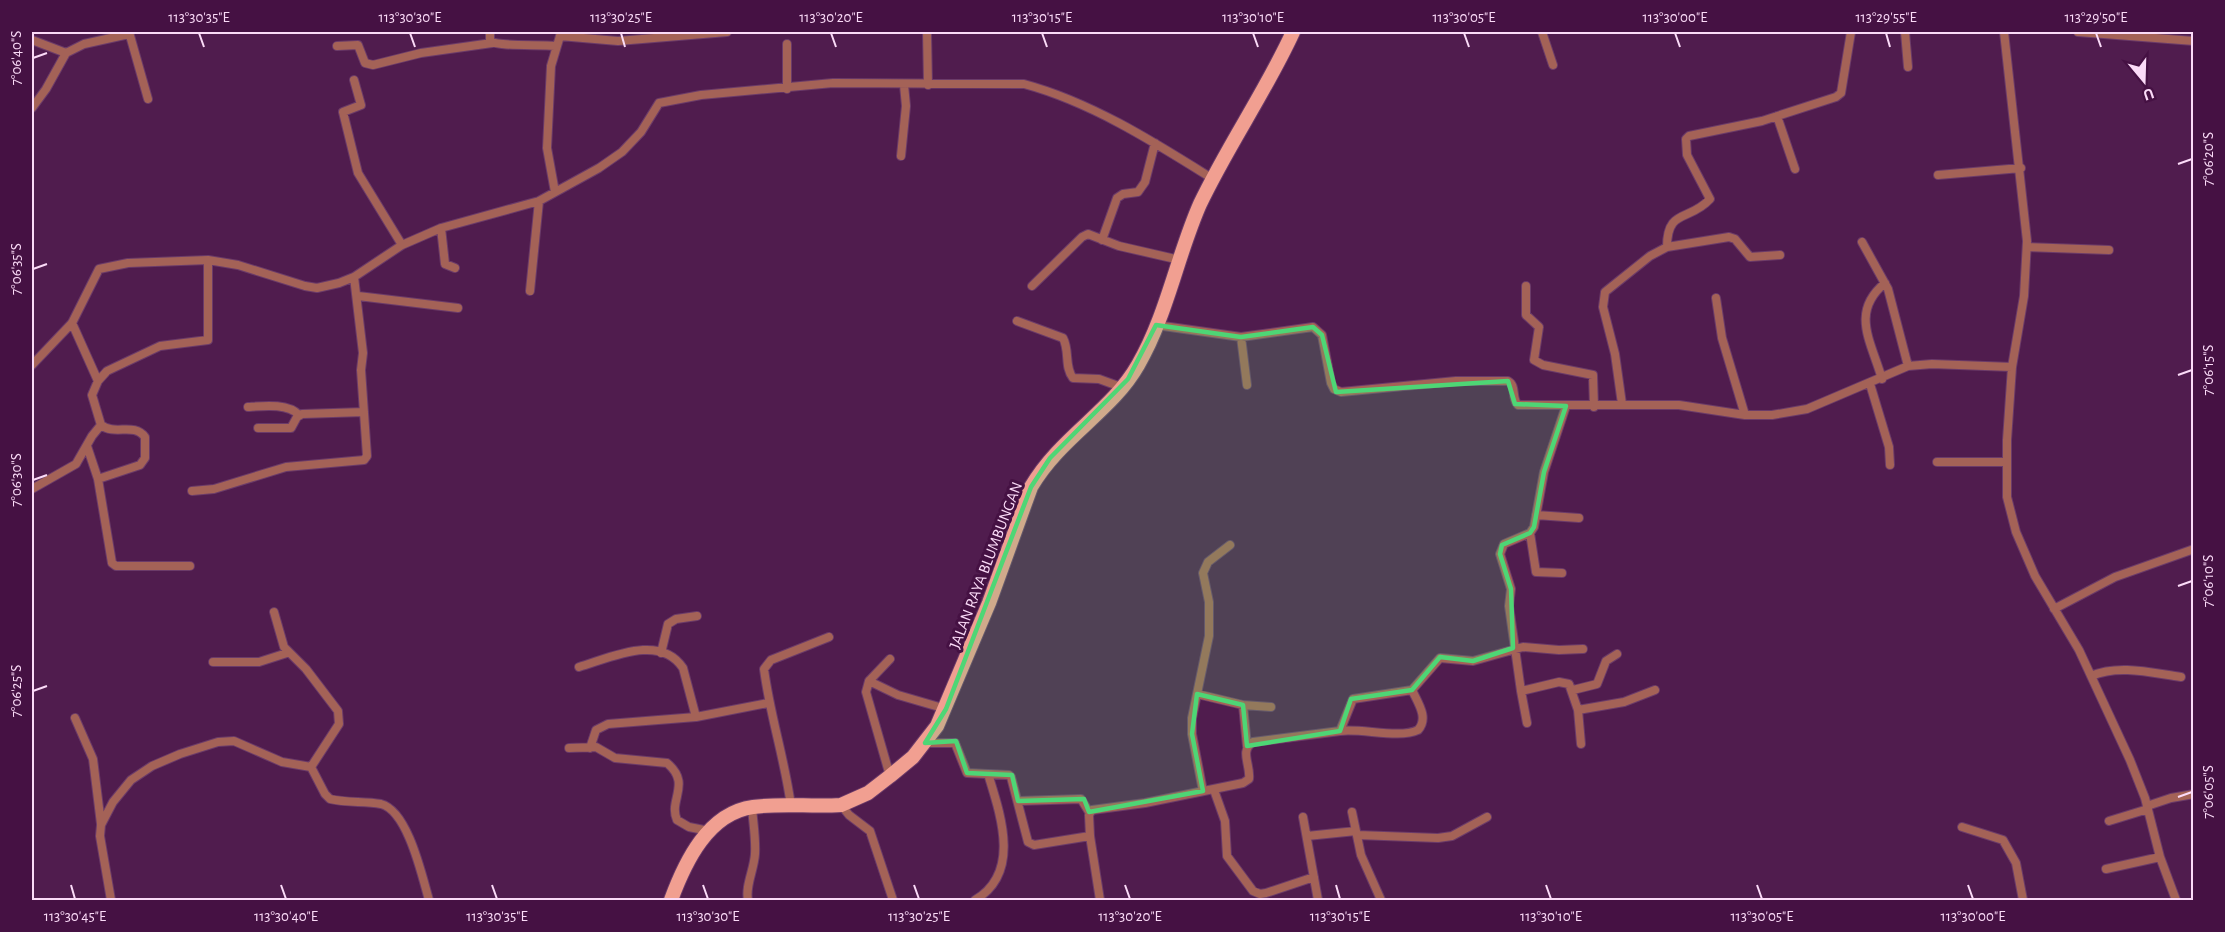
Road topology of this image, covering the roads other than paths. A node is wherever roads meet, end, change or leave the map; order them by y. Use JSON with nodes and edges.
{"nodes":[{"id":1,"x":490,"y":32,"type":"edge"},
{"id":2,"x":726,"y":32,"type":"edge"},
{"id":3,"x":927,"y":32,"type":"edge"},
{"id":4,"x":1293,"y":32,"type":"edge"},
{"id":5,"x":1542,"y":32,"type":"edge"},
{"id":6,"x":1851,"y":32,"type":"edge"},
{"id":7,"x":1905,"y":32,"type":"edge"},
{"id":8,"x":2004,"y":32,"type":"edge"},
{"id":9,"x":2078,"y":32,"type":"edge"},
{"id":10,"x":129,"y":33,"type":"edge"},
{"id":11,"x":32,"y":40,"type":"edge"},
{"id":12,"x":2193,"y":40,"type":"edge"},
{"id":13,"x":492,"y":43,"type":"junction"},
{"id":14,"x":787,"y":44,"type":"dead end"},
{"id":15,"x":337,"y":46,"type":"dead end"},
{"id":16,"x":555,"y":46,"type":"junction"},
{"id":17,"x":66,"y":53,"type":"junction"},
{"id":18,"x":1553,"y":65,"type":"dead end"},
{"id":19,"x":1908,"y":67,"type":"dead end"},
{"id":20,"x":354,"y":80,"type":"dead end"},
{"id":21,"x":904,"y":85,"type":"junction"},
{"id":22,"x":928,"y":85,"type":"junction"},
{"id":23,"x":787,"y":89,"type":"junction"},
{"id":24,"x":148,"y":99,"type":"dead end"},
{"id":25,"x":32,"y":108,"type":"edge"},
{"id":26,"x":1777,"y":116,"type":"junction"},
{"id":27,"x":1155,"y":143,"type":"junction"},
{"id":28,"x":901,"y":156,"type":"dead end"},
{"id":29,"x":2021,"y":168,"type":"junction"},
{"id":30,"x":1795,"y":169,"type":"dead end"},
{"id":31,"x":1938,"y":175,"type":"dead end"},
{"id":32,"x":1213,"y":179,"type":"junction"},
{"id":33,"x":555,"y":192,"type":"junction"},
{"id":34,"x":539,"y":201,"type":"junction"},
{"id":35,"x":441,"y":228,"type":"junction"},
{"id":36,"x":1102,"y":240,"type":"junction"},
{"id":37,"x":1862,"y":243,"type":"dead end"},
{"id":38,"x":402,"y":245,"type":"junction"},
{"id":39,"x":1667,"y":247,"type":"junction"},
{"id":40,"x":2027,"y":247,"type":"junction"},
{"id":41,"x":2109,"y":250,"type":"dead end"},
{"id":42,"x":1780,"y":255,"type":"dead end"},
{"id":43,"x":208,"y":260,"type":"junction"},
{"id":44,"x":1180,"y":260,"type":"junction"},
{"id":45,"x":455,"y":268,"type":"dead end"},
{"id":46,"x":354,"y":277,"type":"junction"},
{"id":47,"x":1885,"y":283,"type":"junction"},
{"id":48,"x":1032,"y":285,"type":"dead end"},
{"id":49,"x":1526,"y":286,"type":"dead end"},
{"id":50,"x":530,"y":291,"type":"dead end"},
{"id":51,"x":358,"y":296,"type":"junction"},
{"id":52,"x":1716,"y":298,"type":"dead end"},
{"id":53,"x":458,"y":308,"type":"dead end"},
{"id":54,"x":1017,"y":321,"type":"dead end"},
{"id":55,"x":72,"y":323,"type":"junction"},
{"id":56,"x":1156,"y":325,"type":"junction"},
{"id":57,"x":1241,"y":337,"type":"junction"},
{"id":58,"x":32,"y":365,"type":"edge"},
{"id":59,"x":1908,"y":366,"type":"junction"},
{"id":60,"x":2012,"y":367,"type":"junction"},
{"id":61,"x":1882,"y":379,"type":"junction"},
{"id":62,"x":98,"y":381,"type":"junction"},
{"id":63,"x":1870,"y":384,"type":"junction"},
{"id":64,"x":1246,"y":386,"type":"dead end"},
{"id":65,"x":1121,"y":387,"type":"junction"},
{"id":66,"x":1622,"y":404,"type":"junction"},
{"id":67,"x":1566,"y":406,"type":"junction"},
{"id":68,"x":1594,"y":406,"type":"junction"},
{"id":69,"x":248,"y":407,"type":"dead end"},
{"id":70,"x":364,"y":412,"type":"junction"},
{"id":71,"x":299,"y":415,"type":"junction"},
{"id":72,"x":1745,"y":415,"type":"junction"},
{"id":73,"x":101,"y":425,"type":"junction"},
{"id":74,"x":258,"y":428,"type":"dead end"},
{"id":75,"x":87,"y":446,"type":"junction"},
{"id":76,"x":1937,"y":462,"type":"dead end"},
{"id":77,"x":2006,"y":462,"type":"junction"},
{"id":78,"x":1890,"y":465,"type":"dead end"},
{"id":79,"x":98,"y":479,"type":"junction"},
{"id":80,"x":32,"y":489,"type":"edge"},
{"id":81,"x":192,"y":491,"type":"dead end"},
{"id":82,"x":1536,"y":515,"type":"junction"},
{"id":83,"x":1579,"y":518,"type":"dead end"},
{"id":84,"x":1530,"y":533,"type":"junction"},
{"id":85,"x":1230,"y":545,"type":"dead end"},
{"id":86,"x":2193,"y":549,"type":"edge"},
{"id":87,"x":190,"y":566,"type":"dead end"},
{"id":88,"x":1562,"y":573,"type":"dead end"},
{"id":89,"x":2054,"y":609,"type":"junction"},
{"id":90,"x":274,"y":612,"type":"dead end"},
{"id":91,"x":697,"y":616,"type":"dead end"},
{"id":92,"x":829,"y":637,"type":"dead end"},
{"id":93,"x":1513,"y":648,"type":"junction"},
{"id":94,"x":1583,"y":649,"type":"dead end"},
{"id":95,"x":287,"y":652,"type":"junction"},
{"id":96,"x":661,"y":653,"type":"junction"},
{"id":97,"x":1617,"y":654,"type":"dead end"},
{"id":98,"x":890,"y":659,"type":"dead end"},
{"id":99,"x":213,"y":662,"type":"dead end"},
{"id":100,"x":579,"y":667,"type":"dead end"},
{"id":101,"x":2091,"y":676,"type":"junction"},
{"id":102,"x":2181,"y":677,"type":"dead end"},
{"id":103,"x":869,"y":681,"type":"junction"},
{"id":104,"x":1412,"y":690,"type":"junction"},
{"id":105,"x":1573,"y":690,"type":"junction"},
{"id":106,"x":1654,"y":690,"type":"dead end"},
{"id":107,"x":1521,"y":691,"type":"junction"},
{"id":108,"x":1197,"y":694,"type":"junction"},
{"id":109,"x":768,"y":703,"type":"junction"},
{"id":110,"x":1244,"y":705,"type":"junction"},
{"id":111,"x":1271,"y":707,"type":"dead end"},
{"id":112,"x":946,"y":709,"type":"junction"},
{"id":113,"x":1578,"y":710,"type":"junction"},
{"id":114,"x":696,"y":717,"type":"junction"},
{"id":115,"x":75,"y":718,"type":"dead end"},
{"id":116,"x":1527,"y":723,"type":"dead end"},
{"id":117,"x":1340,"y":731,"type":"junction"},
{"id":118,"x":925,"y":743,"type":"junction"},
{"id":119,"x":1581,"y":744,"type":"dead end"},
{"id":120,"x":1247,"y":746,"type":"junction"},
{"id":121,"x":569,"y":748,"type":"dead end"},
{"id":122,"x":590,"y":748,"type":"junction"},
{"id":123,"x":311,"y":767,"type":"junction"},
{"id":124,"x":988,"y":774,"type":"junction"},
{"id":125,"x":890,"y":776,"type":"junction"},
{"id":126,"x":1214,"y":790,"type":"junction"},
{"id":127,"x":1203,"y":792,"type":"junction"},
{"id":128,"x":2193,"y":794,"type":"edge"},
{"id":129,"x":1018,"y":801,"type":"junction"},
{"id":130,"x":841,"y":805,"type":"junction"},
{"id":131,"x":791,"y":806,"type":"junction"},
{"id":132,"x":752,"y":807,"type":"junction"},
{"id":133,"x":2148,"y":807,"type":"junction"},
{"id":134,"x":1089,"y":812,"type":"junction"},
{"id":135,"x":1352,"y":812,"type":"dead end"},
{"id":136,"x":1303,"y":817,"type":"dead end"},
{"id":137,"x":1486,"y":817,"type":"dead end"},
{"id":138,"x":2109,"y":821,"type":"dead end"},
{"id":139,"x":101,"y":825,"type":"junction"},
{"id":140,"x":1962,"y":827,"type":"dead end"},
{"id":141,"x":709,"y":831,"type":"junction"},
{"id":142,"x":1357,"y":833,"type":"junction"},
{"id":143,"x":1090,"y":836,"type":"junction"},
{"id":144,"x":1307,"y":836,"type":"junction"},
{"id":145,"x":2160,"y":857,"type":"junction"},
{"id":146,"x":2106,"y":869,"type":"dead end"},
{"id":147,"x":1314,"y":877,"type":"junction"},
{"id":148,"x":111,"y":900,"type":"edge"},
{"id":149,"x":429,"y":900,"type":"edge"},
{"id":150,"x":671,"y":900,"type":"edge"},
{"id":151,"x":748,"y":900,"type":"edge"},
{"id":152,"x":893,"y":900,"type":"edge"},
{"id":153,"x":975,"y":900,"type":"edge"},
{"id":154,"x":1100,"y":900,"type":"edge"},
{"id":155,"x":1318,"y":900,"type":"edge"},
{"id":156,"x":1381,"y":900,"type":"edge"},
{"id":157,"x":2023,"y":900,"type":"edge"},
{"id":158,"x":2176,"y":900,"type":"edge"}],
"edges":[{"from":1,"to":13,"type":"street"},
{"from":2,"to":16,"type":"street"},
{"from":3,"to":22,"type":"street"},
{"from":4,"to":32,"type":"main road","name":"JALAN RAYA BLUMBUNGAN"},
{"from":5,"to":18,"type":"street"},
{"from":6,"to":26,"type":"street"},
{"from":7,"to":19,"type":"street"},
{"from":8,"to":29,"type":"street"},
{"from":9,"to":12,"type":"street"},
{"from":10,"to":17,"type":"street"},
{"from":10,"to":24,"type":"street"},
{"from":11,"to":17,"type":"street"},
{"from":13,"to":15,"type":"street"},
{"from":13,"to":16,"type":"street"},
{"from":14,"to":23,"type":"street"},
{"from":16,"to":33,"type":"street"},
{"from":17,"to":25,"type":"street"},
{"from":20,"to":38,"type":"street"},
{"from":21,"to":22,"type":"street"},
{"from":21,"to":23,"type":"street"},
{"from":21,"to":28,"type":"street"},
{"from":22,"to":27,"type":"street"},
{"from":23,"to":33,"type":"street"},
{"from":26,"to":30,"type":"street"},
{"from":26,"to":39,"type":"street"},
{"from":27,"to":32,"type":"street"},
{"from":27,"to":36,"type":"street"},
{"from":29,"to":31,"type":"street"},
{"from":29,"to":40,"type":"street"},
{"from":32,"to":44,"type":"main road","name":"JALAN RAYA BLUMBUNGAN"},
{"from":33,"to":34,"type":"street"},
{"from":34,"to":35,"type":"street"},
{"from":34,"to":50,"type":"street"},
{"from":35,"to":38,"type":"street"},
{"from":35,"to":45,"type":"street"},
{"from":36,"to":44,"type":"street"},
{"from":36,"to":48,"type":"street"},
{"from":37,"to":47,"type":"street"},
{"from":38,"to":46,"type":"street"},
{"from":39,"to":42,"type":"street"},
{"from":39,"to":66,"type":"street"},
{"from":40,"to":41,"type":"street"},
{"from":40,"to":60,"type":"street"},
{"from":43,"to":46,"type":"street"},
{"from":43,"to":55,"type":"street"},
{"from":43,"to":62,"type":"street"},
{"from":44,"to":56,"type":"main road","name":"JALAN RAYA BLUMBUNGAN"},
{"from":46,"to":51,"type":"street"},
{"from":47,"to":59,"type":"street"},
{"from":47,"to":61,"type":"street"},
{"from":49,"to":68,"type":"street"},
{"from":51,"to":53,"type":"street"},
{"from":51,"to":70,"type":"street"},
{"from":52,"to":72,"type":"street"},
{"from":54,"to":65,"type":"street"},
{"from":55,"to":58,"type":"street"},
{"from":55,"to":62,"type":"street"},
{"from":56,"to":57,"type":"street"},
{"from":56,"to":65,"type":"main road","name":"JALAN RAYA BLUMBUNGAN"},
{"from":57,"to":64,"type":"street"},
{"from":57,"to":67,"type":"street"},
{"from":59,"to":60,"type":"street"},
{"from":59,"to":61,"type":"street"},
{"from":60,"to":77,"type":"street"},
{"from":61,"to":63,"type":"street"},
{"from":62,"to":73,"type":"street"},
{"from":63,"to":72,"type":"street"},
{"from":63,"to":78,"type":"street"},
{"from":65,"to":112,"type":"main road","name":"JALAN RAYA BLUMBUNGAN"},
{"from":66,"to":68,"type":"street"},
{"from":66,"to":72,"type":"street"},
{"from":67,"to":68,"type":"street"},
{"from":67,"to":82,"type":"street"},
{"from":69,"to":71,"type":"street"},
{"from":70,"to":71,"type":"street"},
{"from":70,"to":81,"type":"street"},
{"from":71,"to":74,"type":"street"},
{"from":73,"to":75,"type":"street"},
{"from":73,"to":79,"type":"street"},
{"from":75,"to":79,"type":"street"},
{"from":75,"to":80,"type":"street"},
{"from":76,"to":77,"type":"street"},
{"from":77,"to":89,"type":"street"},
{"from":79,"to":87,"type":"street"},
{"from":82,"to":83,"type":"street"},
{"from":82,"to":84,"type":"street"},
{"from":84,"to":88,"type":"street"},
{"from":84,"to":93,"type":"street"},
{"from":85,"to":108,"type":"street"},
{"from":86,"to":89,"type":"street"},
{"from":89,"to":101,"type":"street"},
{"from":90,"to":95,"type":"street"},
{"from":91,"to":96,"type":"street"},
{"from":92,"to":109,"type":"street"},
{"from":93,"to":94,"type":"street"},
{"from":93,"to":104,"type":"street"},
{"from":93,"to":107,"type":"street"},
{"from":95,"to":99,"type":"street"},
{"from":95,"to":123,"type":"street"},
{"from":96,"to":100,"type":"street"},
{"from":96,"to":114,"type":"street"},
{"from":97,"to":105,"type":"street"},
{"from":98,"to":103,"type":"street"},
{"from":101,"to":102,"type":"street"},
{"from":101,"to":133,"type":"street"},
{"from":103,"to":112,"type":"street"},
{"from":103,"to":125,"type":"street"},
{"from":104,"to":117,"type":"street"},
{"from":104,"to":117,"type":"street"},
{"from":105,"to":107,"type":"street"},
{"from":105,"to":113,"type":"street"},
{"from":106,"to":113,"type":"street"},
{"from":107,"to":116,"type":"street"},
{"from":108,"to":110,"type":"street"},
{"from":108,"to":127,"type":"street"},
{"from":109,"to":114,"type":"street"},
{"from":109,"to":131,"type":"street"},
{"from":110,"to":111,"type":"street"},
{"from":110,"to":120,"type":"street"},
{"from":112,"to":118,"type":"main road","name":"JALAN RAYA BLUMBUNGAN"},
{"from":113,"to":119,"type":"street"},
{"from":114,"to":122,"type":"street"},
{"from":115,"to":139,"type":"street"},
{"from":117,"to":120,"type":"street"},
{"from":118,"to":124,"type":"street"},
{"from":118,"to":125,"type":"main road","name":"JALAN RAYA BLUMBUNGAN"},
{"from":120,"to":126,"type":"street"},
{"from":121,"to":122,"type":"street"},
{"from":122,"to":141,"type":"street"},
{"from":123,"to":139,"type":"street"},
{"from":123,"to":149,"type":"street"},
{"from":124,"to":129,"type":"street"},
{"from":124,"to":153,"type":"street"},
{"from":125,"to":130,"type":"main road","name":"JALAN RAYA BLUMBUNGAN"},
{"from":126,"to":127,"type":"street"},
{"from":126,"to":147,"type":"street"},
{"from":127,"to":134,"type":"street"},
{"from":128,"to":133,"type":"street"},
{"from":129,"to":134,"type":"street"},
{"from":129,"to":143,"type":"street"},
{"from":130,"to":131,"type":"main road","name":"JALAN RAYA BLUMBUNGAN"},
{"from":130,"to":152,"type":"street"},
{"from":131,"to":132,"type":"main road","name":"JALAN RAYA BLUMBUNGAN"},
{"from":132,"to":141,"type":"main road","name":"JALAN RAYA BLUMBUNGAN"},
{"from":132,"to":151,"type":"street"},
{"from":133,"to":138,"type":"street"},
{"from":133,"to":145,"type":"street"},
{"from":134,"to":143,"type":"street"},
{"from":135,"to":142,"type":"street"},
{"from":136,"to":144,"type":"street"},
{"from":137,"to":142,"type":"street"},
{"from":139,"to":148,"type":"street"},
{"from":140,"to":157,"type":"street"},
{"from":141,"to":150,"type":"main road","name":"JALAN RAYA BLUMBUNGAN"},
{"from":142,"to":144,"type":"street"},
{"from":142,"to":156,"type":"street"},
{"from":143,"to":154,"type":"street"},
{"from":144,"to":147,"type":"street"},
{"from":145,"to":146,"type":"street"},
{"from":145,"to":158,"type":"street"},
{"from":147,"to":155,"type":"street"}]}
